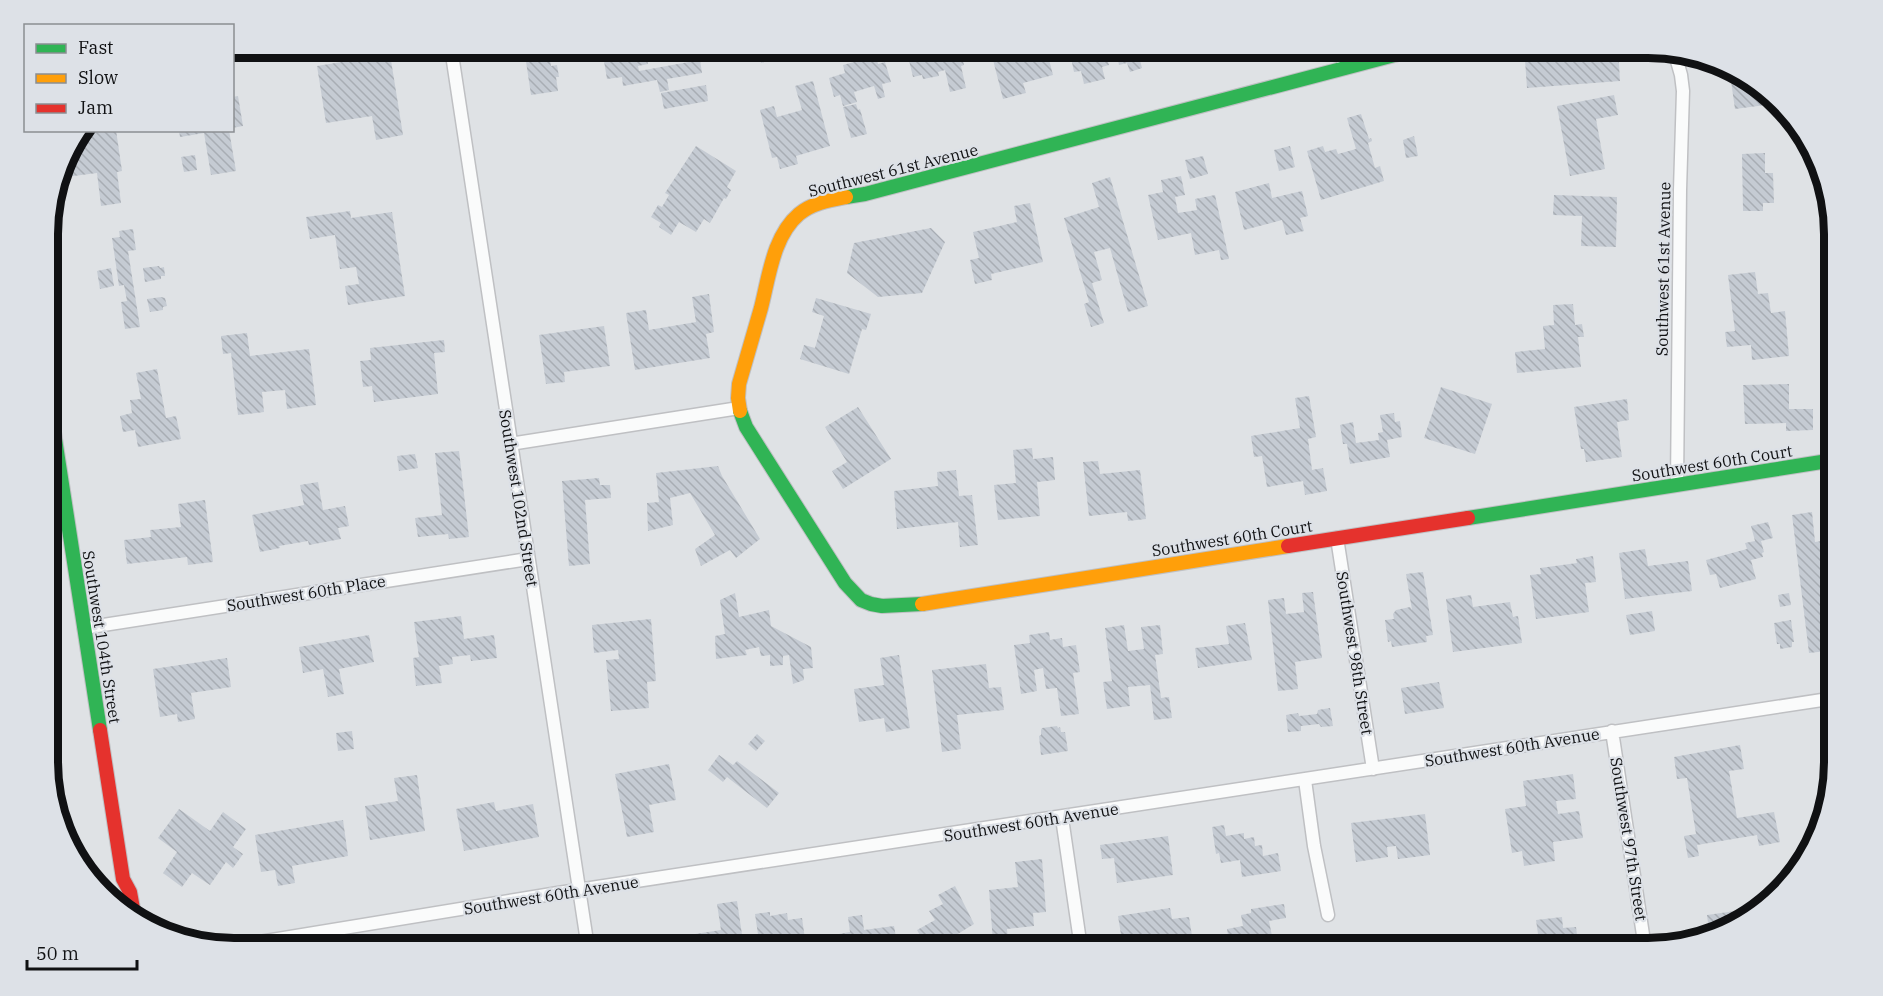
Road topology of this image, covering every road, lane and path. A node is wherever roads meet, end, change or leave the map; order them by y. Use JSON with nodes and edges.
{"nodes":[{"id":1,"x":453,"y":58,"type":"edge"},
{"id":2,"x":1342,"y":58,"type":"edge"},
{"id":3,"x":1383,"y":58,"type":"edge"},
{"id":4,"x":1678,"y":61,"type":"edge"},
{"id":5,"x":1345,"y":68,"type":"junction"},
{"id":6,"x":739,"y":408,"type":"junction"},
{"id":7,"x":510,"y":444,"type":"junction"},
{"id":8,"x":59,"y":462,"type":"edge"},
{"id":9,"x":1824,"y":462,"type":"edge"},
{"id":10,"x":1677,"y":485,"type":"junction"},
{"id":11,"x":1337,"y":537,"type":"junction"},
{"id":12,"x":528,"y":559,"type":"junction"},
{"id":13,"x":84,"y":628,"type":"junction"},
{"id":14,"x":1824,"y":700,"type":"edge"},
{"id":15,"x":1612,"y":731,"type":"junction"},
{"id":16,"x":1373,"y":769,"type":"junction"},
{"id":17,"x":1305,"y":780,"type":"junction"},
{"id":18,"x":1062,"y":818,"type":"junction"},
{"id":19,"x":123,"y":879,"type":"junction"},
{"id":20,"x":579,"y":890,"type":"junction"},
{"id":21,"x":121,"y":896,"type":"edge"},
{"id":22,"x":132,"y":905,"type":"edge"},
{"id":23,"x":1328,"y":915,"type":"dead end"},
{"id":24,"x":1080,"y":937,"type":"edge"},
{"id":25,"x":1644,"y":937,"type":"edge"},
{"id":26,"x":284,"y":938,"type":"edge"},
{"id":27,"x":586,"y":938,"type":"edge"}],
"edges":[{"from":1,"to":7,"type":"street","name":"Southwest 102nd Street"},
{"from":2,"to":5,"type":"street"},
{"from":3,"to":5,"type":"street","name":"Southwest 61st Avenue"},
{"from":4,"to":10,"type":"street","name":"Southwest 61st Avenue"},
{"from":5,"to":6,"type":"street","name":"Southwest 61st Avenue"},
{"from":6,"to":7,"type":"street"},
{"from":6,"to":11,"type":"street","name":"Southwest 60th Court"},
{"from":7,"to":12,"type":"street","name":"Southwest 102nd Street"},
{"from":8,"to":13,"type":"street","name":"Southwest 104th Street"},
{"from":9,"to":10,"type":"street","name":"Southwest 60th Court"},
{"from":10,"to":11,"type":"street","name":"Southwest 60th Court"},
{"from":11,"to":16,"type":"street","name":"Southwest 98th Street"},
{"from":12,"to":13,"type":"street","name":"Southwest 60th Place"},
{"from":12,"to":20,"type":"street","name":"Southwest 102nd Street"},
{"from":13,"to":19,"type":"street","name":"Southwest 104th Street"},
{"from":14,"to":15,"type":"street","name":"Southwest 60th Avenue"},
{"from":15,"to":16,"type":"street","name":"Southwest 60th Avenue"},
{"from":15,"to":25,"type":"street","name":"Southwest 97th Street"},
{"from":16,"to":17,"type":"street","name":"Southwest 60th Avenue"},
{"from":17,"to":18,"type":"street","name":"Southwest 60th Avenue"},
{"from":17,"to":23,"type":"street"},
{"from":18,"to":20,"type":"street","name":"Southwest 60th Avenue"},
{"from":18,"to":24,"type":"street"},
{"from":19,"to":21,"type":"street","name":"Southwest 104th Street"},
{"from":19,"to":22,"type":"street","name":"Southwest 104th Street"},
{"from":20,"to":26,"type":"street","name":"Southwest 60th Avenue"},
{"from":20,"to":27,"type":"street","name":"Southwest 102nd Street"}]}
